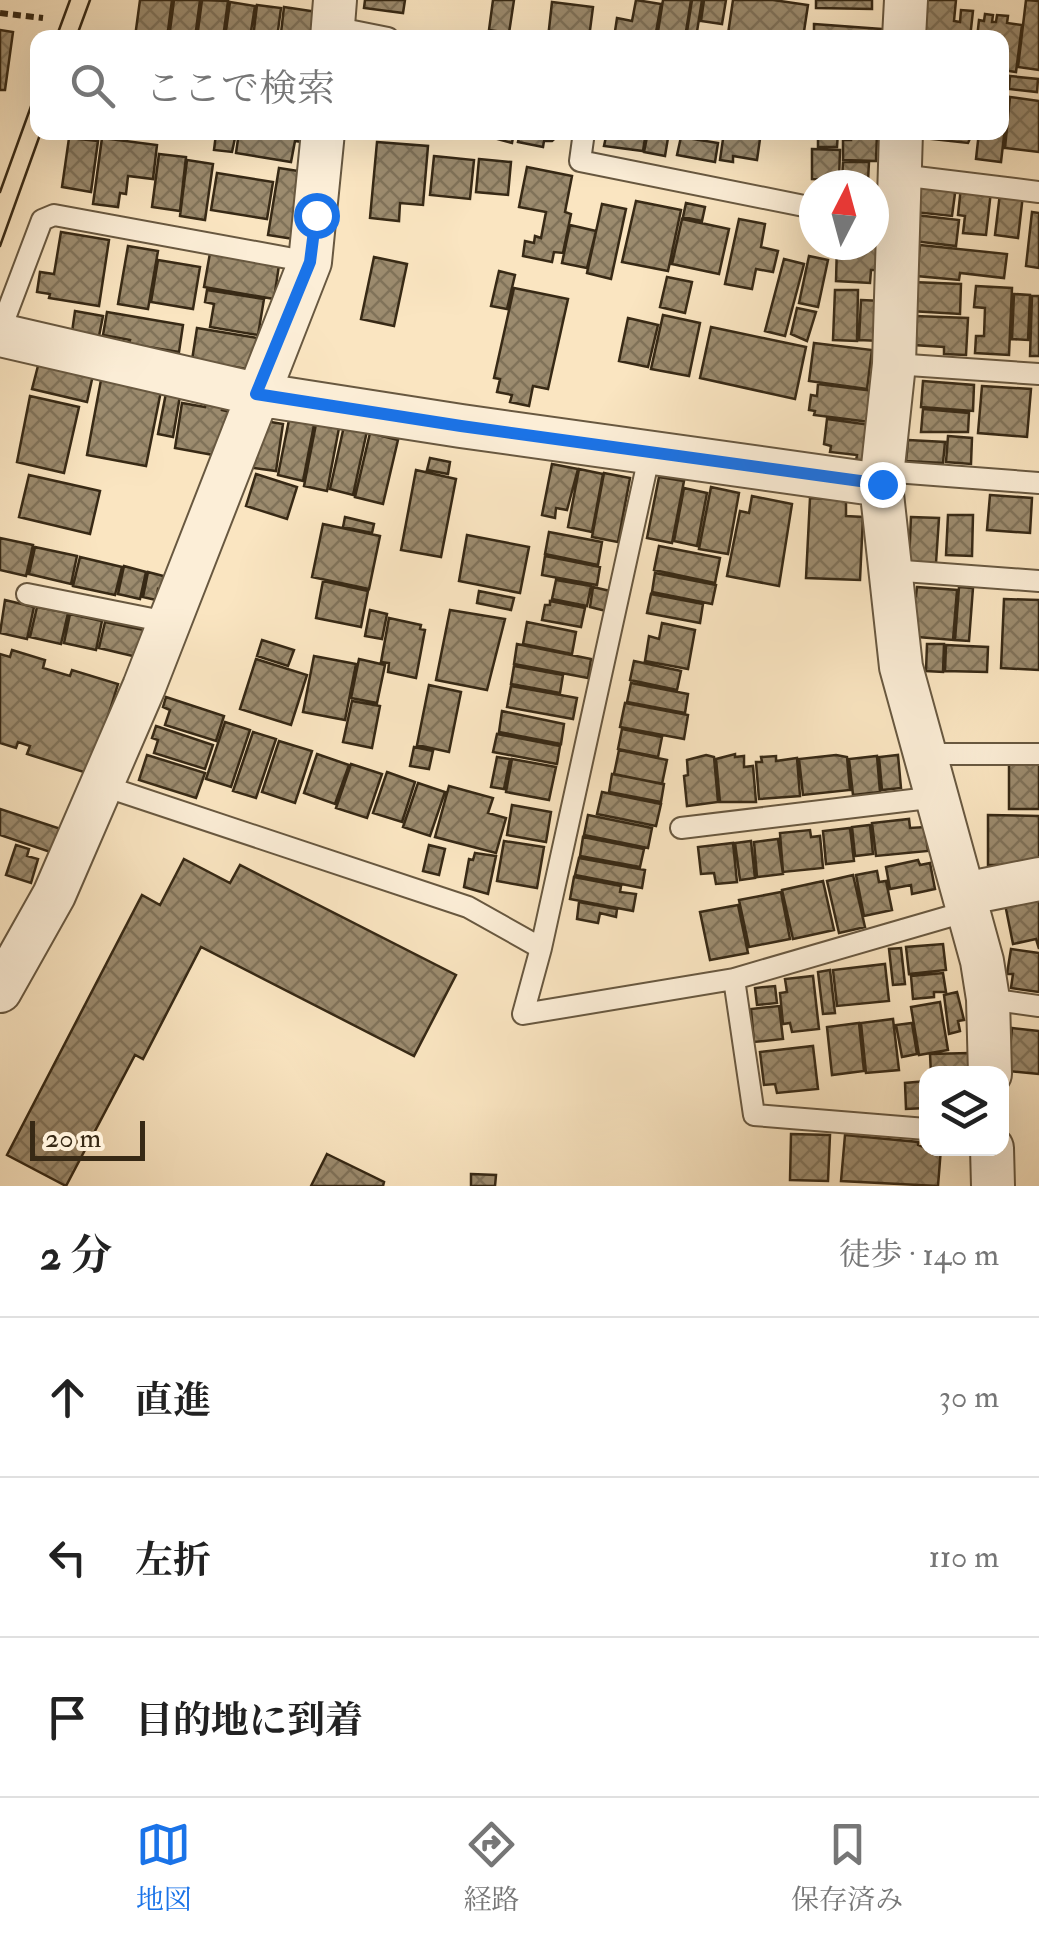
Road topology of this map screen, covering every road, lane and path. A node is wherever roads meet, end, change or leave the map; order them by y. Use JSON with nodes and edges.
{"nodes":[{"id":1,"x":906,"y":0,"type":"edge"},
{"id":2,"x":0,"y":13,"type":"edge"},
{"id":3,"x":43,"y":18,"type":"dead end"},
{"id":4,"x":333,"y":21,"type":"edge"},
{"id":5,"x":362,"y":30,"type":"edge"},
{"id":6,"x":904,"y":30,"type":"edge"},
{"id":7,"x":323,"y":140,"type":"edge"},
{"id":8,"x":583,"y":140,"type":"edge"},
{"id":9,"x":901,"y":140,"type":"edge"},
{"id":10,"x":900,"y":175,"type":"junction"},
{"id":11,"x":1039,"y":192,"type":"edge"},
{"id":12,"x":799,"y":205,"type":"edge"},
{"id":13,"x":889,"y":212,"type":"edge"},
{"id":14,"x":888,"y":260,"type":"edge"},
{"id":15,"x":310,"y":262,"type":"junction"},
{"id":16,"x":0,"y":333,"type":"edge"},
{"id":17,"x":894,"y":364,"type":"junction"},
{"id":18,"x":1039,"y":374,"type":"edge"},
{"id":19,"x":256,"y":394,"type":"junction"},
{"id":20,"x":650,"y":452,"type":"junction"},
{"id":21,"x":882,"y":478,"type":"junction"},
{"id":22,"x":1039,"y":483,"type":"edge"},
{"id":23,"x":890,"y":570,"type":"junction"},
{"id":24,"x":1039,"y":580,"type":"edge"},
{"id":25,"x":27,"y":594,"type":"dead end"},
{"id":26,"x":167,"y":622,"type":"junction"},
{"id":27,"x":925,"y":754,"type":"junction"},
{"id":28,"x":1039,"y":754,"type":"edge"},
{"id":29,"x":101,"y":785,"type":"junction"},
{"id":30,"x":937,"y":797,"type":"junction"},
{"id":31,"x":681,"y":828,"type":"dead end"},
{"id":32,"x":1039,"y":879,"type":"edge"},
{"id":33,"x":966,"y":902,"type":"junction"},
{"id":34,"x":541,"y":948,"type":"junction"},
{"id":35,"x":734,"y":979,"type":"junction"},
{"id":36,"x":0,"y":992,"type":"edge"},
{"id":37,"x":988,"y":998,"type":"junction"},
{"id":38,"x":1039,"y":1006,"type":"edge"},
{"id":39,"x":990,"y":1066,"type":"edge"},
{"id":40,"x":919,"y":1128,"type":"edge"},
{"id":41,"x":992,"y":1156,"type":"edge"},
{"id":42,"x":993,"y":1186,"type":"edge"}],
"edges":[{"from":1,"to":6,"type":"street"},
{"from":2,"to":3,"type":"path"},
{"from":4,"to":5,"type":"lane"},
{"from":7,"to":15,"type":"street"},
{"from":8,"to":12,"type":"lane"},
{"from":9,"to":10,"type":"street"},
{"from":10,"to":11,"type":"lane"},
{"from":10,"to":13,"type":"street"},
{"from":14,"to":17,"type":"street"},
{"from":15,"to":16,"type":"lane"},
{"from":15,"to":19,"type":"street"},
{"from":16,"to":19,"type":"street"},
{"from":17,"to":18,"type":"lane"},
{"from":17,"to":21,"type":"street"},
{"from":19,"to":20,"type":"street"},
{"from":19,"to":26,"type":"street"},
{"from":20,"to":21,"type":"street"},
{"from":20,"to":34,"type":"lane"},
{"from":21,"to":22,"type":"lane"},
{"from":21,"to":23,"type":"street"},
{"from":23,"to":24,"type":"lane"},
{"from":23,"to":27,"type":"street"},
{"from":25,"to":26,"type":"lane"},
{"from":26,"to":29,"type":"street"},
{"from":27,"to":28,"type":"lane"},
{"from":27,"to":30,"type":"street"},
{"from":29,"to":34,"type":"lane"},
{"from":29,"to":36,"type":"street"},
{"from":30,"to":31,"type":"lane"},
{"from":30,"to":33,"type":"street"},
{"from":32,"to":33,"type":"street"},
{"from":33,"to":35,"type":"lane"},
{"from":33,"to":37,"type":"street"},
{"from":34,"to":35,"type":"lane"},
{"from":35,"to":40,"type":"lane"},
{"from":37,"to":38,"type":"lane"},
{"from":37,"to":39,"type":"street"},
{"from":41,"to":42,"type":"street"}]}
